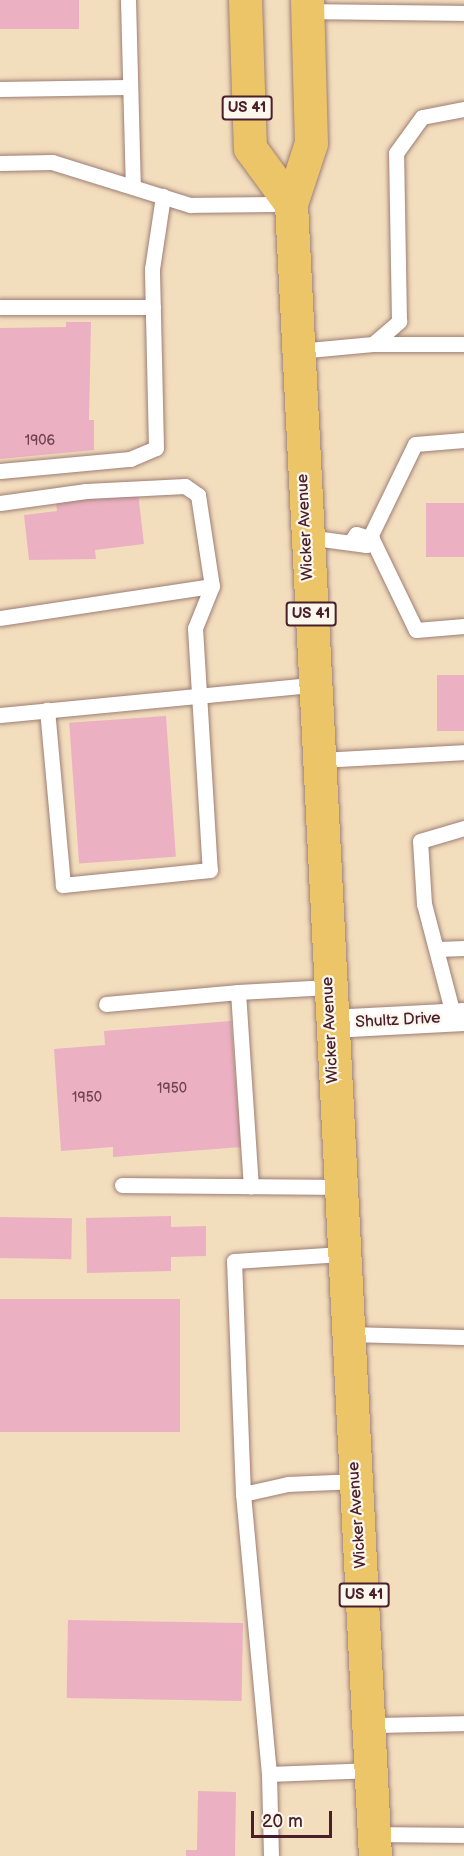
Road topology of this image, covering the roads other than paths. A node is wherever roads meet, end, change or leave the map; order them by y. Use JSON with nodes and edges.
{"nodes":[{"id":1,"x":128,"y":0,"type":"edge"},
{"id":2,"x":245,"y":0,"type":"edge"},
{"id":3,"x":301,"y":4,"type":"edge"},
{"id":4,"x":392,"y":7,"type":"edge"},
{"id":5,"x":464,"y":13,"type":"edge"},
{"id":6,"x":128,"y":87,"type":"junction"},
{"id":7,"x":0,"y":89,"type":"edge"},
{"id":8,"x":464,"y":109,"type":"edge"},
{"id":9,"x":0,"y":163,"type":"edge"},
{"id":10,"x":133,"y":186,"type":"junction"},
{"id":11,"x":163,"y":196,"type":"junction"},
{"id":12,"x":291,"y":204,"type":"junction"},
{"id":13,"x":153,"y":306,"type":"junction"},
{"id":14,"x":0,"y":308,"type":"edge"},
{"id":15,"x":373,"y":344,"type":"junction"},
{"id":16,"x":463,"y":344,"type":"edge"},
{"id":17,"x":298,"y":351,"type":"junction"},
{"id":18,"x":464,"y":440,"type":"edge"},
{"id":19,"x":0,"y":471,"type":"edge"},
{"id":20,"x":0,"y":503,"type":"edge"},
{"id":21,"x":307,"y":537,"type":"junction"},
{"id":22,"x":372,"y":539,"type":"junction"},
{"id":23,"x":212,"y":586,"type":"junction"},
{"id":24,"x":0,"y":618,"type":"edge"},
{"id":25,"x":464,"y":626,"type":"edge"},
{"id":26,"x":314,"y":685,"type":"junction"},
{"id":27,"x":198,"y":696,"type":"junction"},
{"id":28,"x":46,"y":710,"type":"junction"},
{"id":29,"x":0,"y":715,"type":"edge"},
{"id":30,"x":464,"y":752,"type":"edge"},
{"id":31,"x":318,"y":760,"type":"junction"},
{"id":32,"x":464,"y":828,"type":"edge"},
{"id":33,"x":464,"y":948,"type":"edge"},
{"id":34,"x":437,"y":950,"type":"junction"},
{"id":35,"x":329,"y":987,"type":"junction"},
{"id":36,"x":238,"y":992,"type":"junction"},
{"id":37,"x":106,"y":1004,"type":"dead end"},
{"id":38,"x":459,"y":1017,"type":"edge"},
{"id":39,"x":331,"y":1024,"type":"junction"},
{"id":40,"x":122,"y":1185,"type":"dead end"},
{"id":41,"x":251,"y":1186,"type":"junction"},
{"id":42,"x":339,"y":1187,"type":"junction"},
{"id":43,"x":342,"y":1254,"type":"junction"},
{"id":44,"x":346,"y":1334,"type":"junction"},
{"id":45,"x":464,"y":1337,"type":"edge"},
{"id":46,"x":356,"y":1481,"type":"junction"},
{"id":47,"x":243,"y":1494,"type":"junction"},
{"id":48,"x":464,"y":1723,"type":"edge"},
{"id":49,"x":372,"y":1725,"type":"junction"},
{"id":50,"x":373,"y":1770,"type":"junction"},
{"id":51,"x":268,"y":1774,"type":"junction"},
{"id":52,"x":464,"y":1835,"type":"edge"},
{"id":53,"x":375,"y":1845,"type":"edge"},
{"id":54,"x":271,"y":1856,"type":"edge"}],
"edges":[{"from":1,"to":6,"type":"lane"},
{"from":2,"to":12,"type":"highway","number":"US 41"},
{"from":3,"to":4,"type":"lane"},
{"from":3,"to":12,"type":"highway","name":"Wicker Avenue","number":"US 41"},
{"from":4,"to":5,"type":"lane"},
{"from":6,"to":7,"type":"lane"},
{"from":6,"to":10,"type":"lane"},
{"from":8,"to":15,"type":"lane"},
{"from":9,"to":10,"type":"lane"},
{"from":10,"to":11,"type":"lane"},
{"from":11,"to":12,"type":"lane"},
{"from":11,"to":13,"type":"lane"},
{"from":12,"to":17,"type":"highway","name":"Wicker Avenue","number":"US 41"},
{"from":13,"to":14,"type":"lane"},
{"from":13,"to":19,"type":"lane"},
{"from":15,"to":16,"type":"lane"},
{"from":15,"to":17,"type":"lane"},
{"from":17,"to":21,"type":"highway","name":"Wicker Avenue","number":"US 41"},
{"from":18,"to":22,"type":"lane"},
{"from":20,"to":23,"type":"lane"},
{"from":21,"to":22,"type":"lane"},
{"from":21,"to":26,"type":"highway","name":"Wicker Avenue","number":"US 41"},
{"from":22,"to":25,"type":"lane"},
{"from":23,"to":24,"type":"lane"},
{"from":23,"to":27,"type":"lane"},
{"from":26,"to":27,"type":"lane"},
{"from":26,"to":31,"type":"highway","name":"Wicker Avenue","number":"US 41"},
{"from":27,"to":28,"type":"lane"},
{"from":27,"to":28,"type":"lane"},
{"from":28,"to":29,"type":"lane"},
{"from":30,"to":31,"type":"lane"},
{"from":31,"to":35,"type":"highway","name":"Wicker Avenue","number":"US 41"},
{"from":32,"to":34,"type":"lane"},
{"from":33,"to":34,"type":"lane"},
{"from":34,"to":38,"type":"lane"},
{"from":35,"to":36,"type":"lane"},
{"from":35,"to":39,"type":"highway","name":"Wicker Avenue","number":"US 41"},
{"from":36,"to":37,"type":"lane"},
{"from":36,"to":41,"type":"lane"},
{"from":38,"to":39,"type":"street","name":"Shultz Drive"},
{"from":39,"to":42,"type":"highway","name":"Wicker Avenue","number":"US 41"},
{"from":40,"to":41,"type":"lane"},
{"from":41,"to":42,"type":"lane"},
{"from":42,"to":43,"type":"highway","name":"Wicker Avenue","number":"US 41"},
{"from":43,"to":44,"type":"highway","name":"Wicker Avenue","number":"US 41"},
{"from":43,"to":47,"type":"lane"},
{"from":44,"to":45,"type":"lane"},
{"from":44,"to":46,"type":"highway","name":"Wicker Avenue","number":"US 41"},
{"from":46,"to":47,"type":"lane"},
{"from":46,"to":49,"type":"highway","name":"Wicker Avenue","number":"US 41"},
{"from":47,"to":51,"type":"lane"},
{"from":48,"to":49,"type":"lane"},
{"from":49,"to":50,"type":"highway","name":"Wicker Avenue","number":"US 41"},
{"from":50,"to":51,"type":"lane"},
{"from":50,"to":53,"type":"highway","name":"Wicker Avenue","number":"US 41"},
{"from":51,"to":54,"type":"lane"},
{"from":52,"to":53,"type":"lane"}]}
